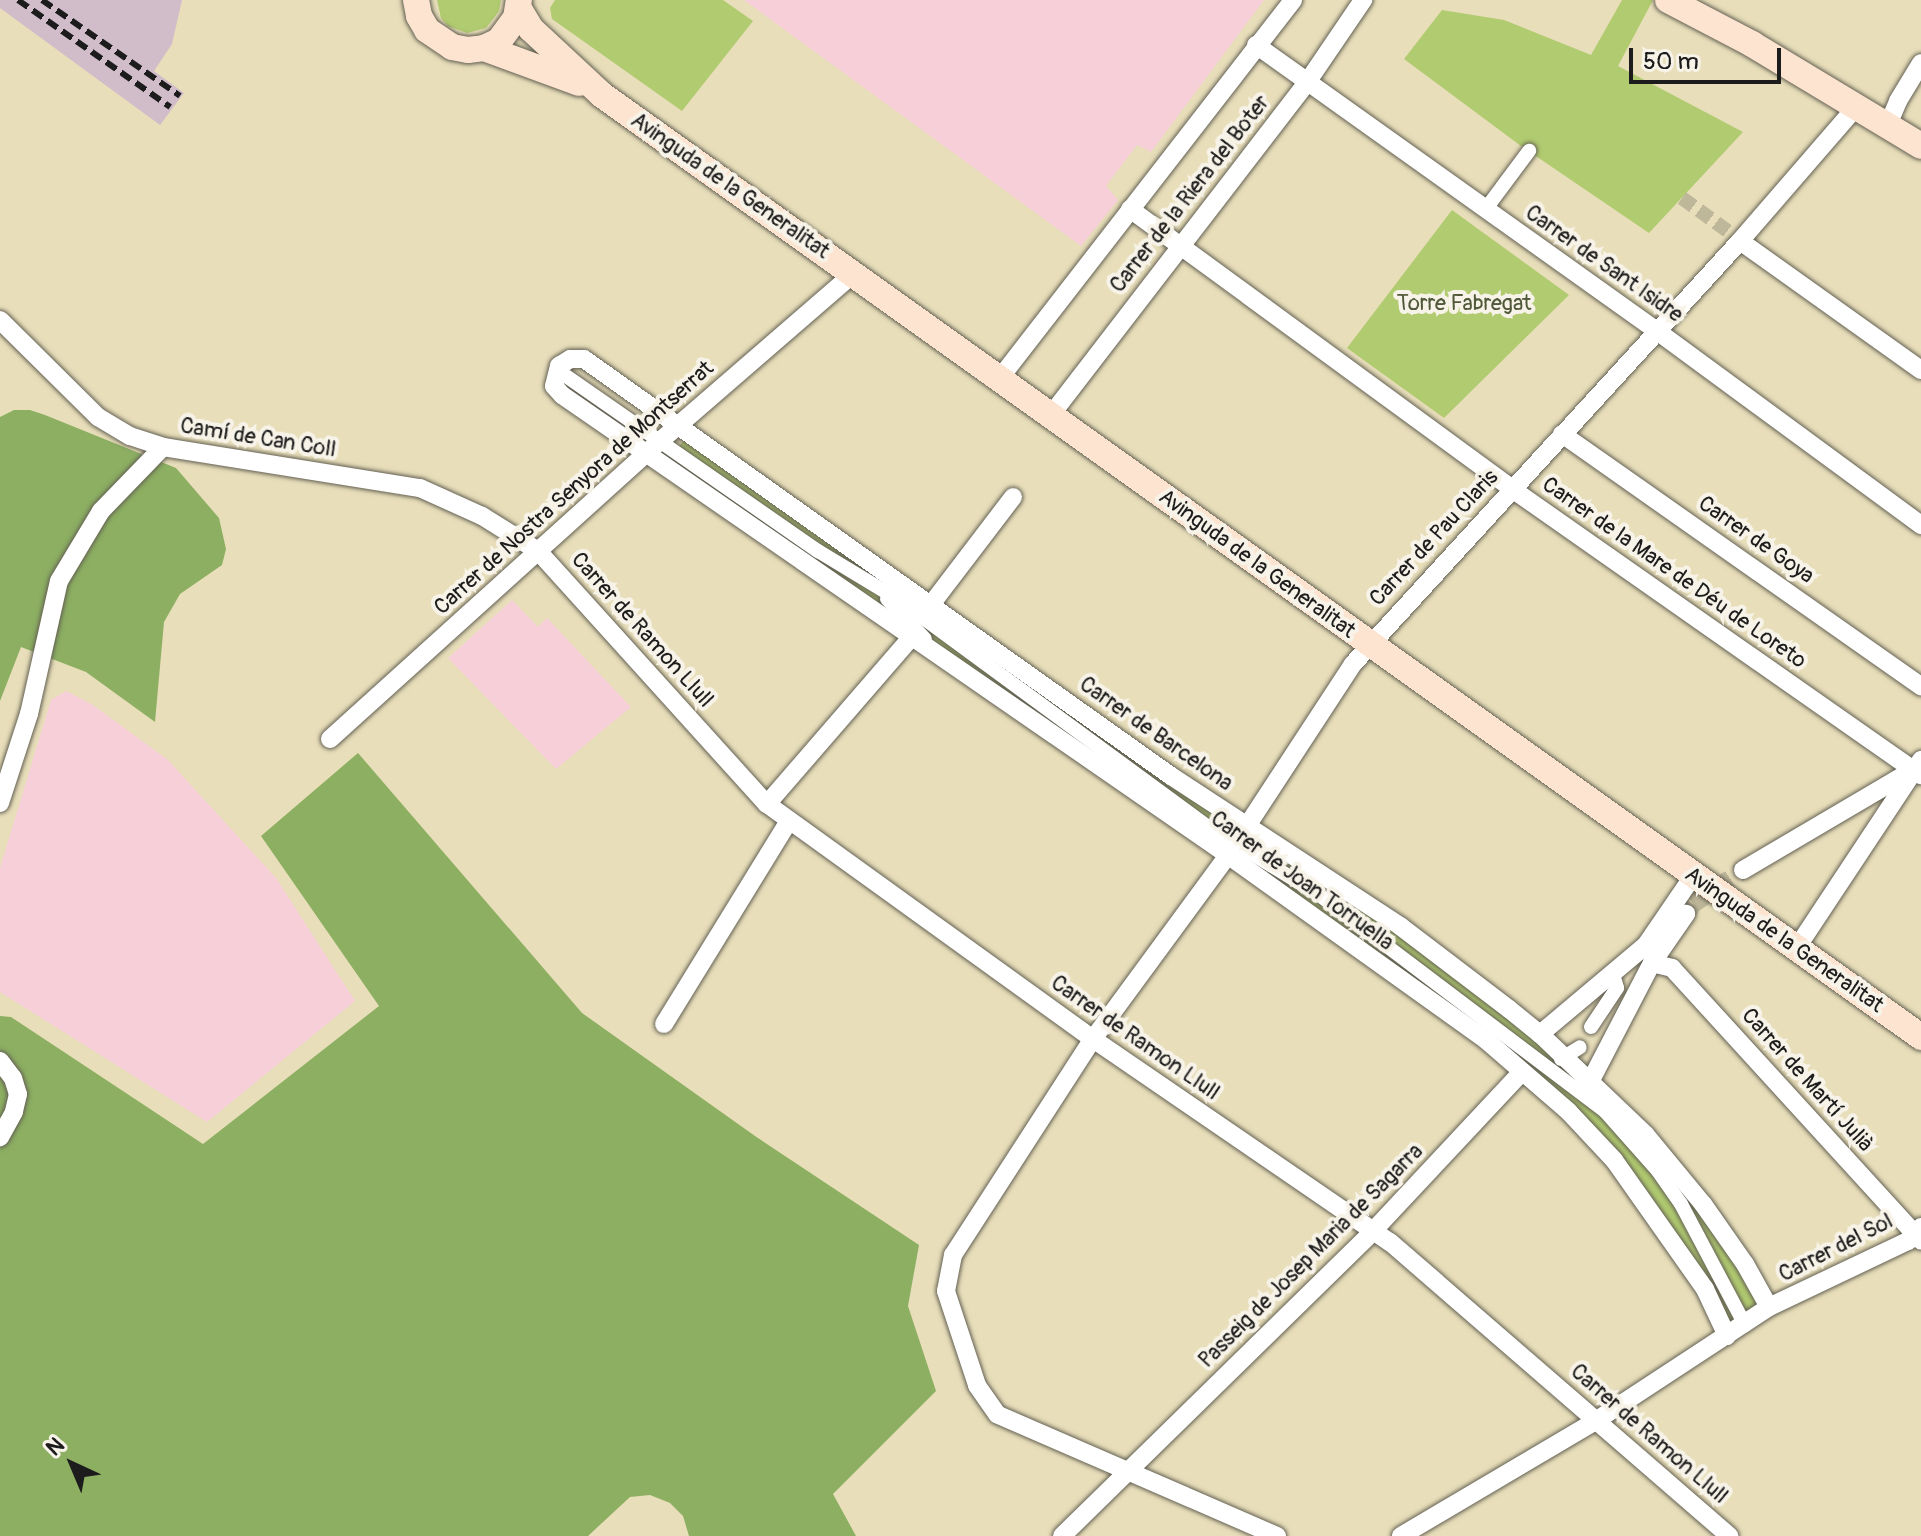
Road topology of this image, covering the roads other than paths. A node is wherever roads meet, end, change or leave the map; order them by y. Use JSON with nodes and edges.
{"nodes":[{"id":1,"x":416,"y":0,"type":"edge"},
{"id":2,"x":1293,"y":0,"type":"edge"},
{"id":3,"x":1363,"y":0,"type":"edge"},
{"id":4,"x":1668,"y":0,"type":"edge"},
{"id":5,"x":519,"y":5,"type":"edge"},
{"id":6,"x":1256,"y":45,"type":"junction"},
{"id":7,"x":484,"y":48,"type":"junction"},
{"id":8,"x":1921,"y":63,"type":"edge"},
{"id":9,"x":1306,"y":84,"type":"junction"},
{"id":10,"x":594,"y":89,"type":"junction"},
{"id":11,"x":1856,"y":107,"type":"junction"},
{"id":12,"x":1888,"y":125,"type":"junction"},
{"id":13,"x":1921,"y":146,"type":"edge"},
{"id":14,"x":1529,"y":151,"type":"dead end"},
{"id":15,"x":1130,"y":209,"type":"junction"},
{"id":16,"x":1485,"y":210,"type":"junction"},
{"id":17,"x":1735,"y":236,"type":"junction"},
{"id":18,"x":1179,"y":245,"type":"junction"},
{"id":19,"x":853,"y":274,"type":"junction"},
{"id":20,"x":0,"y":320,"type":"edge"},
{"id":21,"x":1657,"y":331,"type":"junction"},
{"id":22,"x":1921,"y":370,"type":"edge"},
{"id":23,"x":566,"y":376,"type":"dead end"},
{"id":24,"x":1000,"y":378,"type":"junction"},
{"id":25,"x":1051,"y":415,"type":"junction"},
{"id":26,"x":676,"y":426,"type":"junction"},
{"id":27,"x":1562,"y":434,"type":"junction"},
{"id":28,"x":163,"y":447,"type":"junction"},
{"id":29,"x":653,"y":447,"type":"junction"},
{"id":30,"x":1512,"y":489,"type":"junction"},
{"id":31,"x":1013,"y":497,"type":"dead end"},
{"id":32,"x":1921,"y":525,"type":"edge"},
{"id":33,"x":538,"y":551,"type":"junction"},
{"id":34,"x":864,"y":578,"type":"junction"},
{"id":35,"x":930,"y":606,"type":"junction"},
{"id":36,"x":906,"y":643,"type":"junction"},
{"id":37,"x":1369,"y":645,"type":"junction"},
{"id":38,"x":937,"y":650,"type":"dead end"},
{"id":39,"x":1921,"y":686,"type":"edge"},
{"id":40,"x":330,"y":739,"type":"dead end"},
{"id":41,"x":1079,"y":745,"type":"junction"},
{"id":42,"x":1918,"y":768,"type":"edge"},
{"id":43,"x":0,"y":803,"type":"edge"},
{"id":44,"x":767,"y":804,"type":"junction"},
{"id":45,"x":1850,"y":807,"type":"junction"},
{"id":46,"x":789,"y":821,"type":"junction"},
{"id":47,"x":1246,"y":827,"type":"junction"},
{"id":48,"x":1872,"y":833,"type":"junction"},
{"id":49,"x":1232,"y":849,"type":"junction"},
{"id":50,"x":1743,"y":870,"type":"tunnel mouth"},
{"id":51,"x":1693,"y":876,"type":"junction"},
{"id":52,"x":1686,"y":914,"type":"tunnel mouth"},
{"id":53,"x":1796,"y":949,"type":"junction"},
{"id":54,"x":1652,"y":963,"type":"junction"},
{"id":55,"x":1613,"y":974,"type":"junction"},
{"id":56,"x":664,"y":1024,"type":"dead end"},
{"id":57,"x":1591,"y":1027,"type":"dead end"},
{"id":58,"x":1540,"y":1034,"type":"junction"},
{"id":59,"x":1921,"y":1037,"type":"edge"},
{"id":60,"x":1093,"y":1039,"type":"junction"},
{"id":61,"x":0,"y":1061,"type":"edge"},
{"id":62,"x":1564,"y":1068,"type":"junction"},
{"id":63,"x":1522,"y":1072,"type":"junction"},
{"id":64,"x":1591,"y":1080,"type":"junction"},
{"id":65,"x":0,"y":1137,"type":"edge"},
{"id":66,"x":1373,"y":1231,"type":"junction"},
{"id":67,"x":1919,"y":1234,"type":"edge"},
{"id":68,"x":1769,"y":1307,"type":"junction"},
{"id":69,"x":1745,"y":1325,"type":"junction"},
{"id":70,"x":1727,"y":1336,"type":"junction"},
{"id":71,"x":1597,"y":1420,"type":"junction"},
{"id":72,"x":1128,"y":1469,"type":"junction"},
{"id":73,"x":1062,"y":1536,"type":"edge"},
{"id":74,"x":1277,"y":1536,"type":"edge"},
{"id":75,"x":1401,"y":1536,"type":"edge"},
{"id":76,"x":1730,"y":1536,"type":"edge"}],
"edges":[{"from":1,"to":7,"type":"main road"},
{"from":2,"to":6,"type":"street","name":"Carrer de la Riera del Boter"},
{"from":3,"to":9,"type":"street","name":"Carrer de la Riera del Boter"},
{"from":4,"to":11,"type":"main road"},
{"from":5,"to":7,"type":"main road"},
{"from":5,"to":10,"type":"main road"},
{"from":6,"to":9,"type":"street","name":"Carrer de Sant Isidre"},
{"from":6,"to":15,"type":"street","name":"Carrer de la Riera del Boter"},
{"from":7,"to":10,"type":"main road"},
{"from":8,"to":12,"type":"street"},
{"from":9,"to":16,"type":"street","name":"Carrer de Sant Isidre"},
{"from":9,"to":18,"type":"street","name":"Carrer de la Riera del Boter"},
{"from":10,"to":19,"type":"main road","name":"Avinguda de la Generalitat"},
{"from":11,"to":12,"type":"main road"},
{"from":11,"to":17,"type":"street","name":"Carrer de Pau Claris"},
{"from":12,"to":13,"type":"main road"},
{"from":14,"to":16,"type":"street"},
{"from":15,"to":18,"type":"street","name":"Carrer de la Mare de Déu de Loreto"},
{"from":15,"to":24,"type":"street","name":"Carrer de la Riera del Boter"},
{"from":16,"to":21,"type":"street","name":"Carrer de Sant Isidre"},
{"from":17,"to":21,"type":"street","name":"Carrer de Pau Claris"},
{"from":17,"to":22,"type":"street"},
{"from":18,"to":25,"type":"street","name":"Carrer de la Riera del Boter"},
{"from":18,"to":30,"type":"street","name":"Carrer de la Mare de Déu de Loreto"},
{"from":19,"to":24,"type":"main road","name":"Avinguda de la Generalitat"},
{"from":19,"to":26,"type":"street","name":"Carrer de Nostra Senyora de Montserrat"},
{"from":20,"to":28,"type":"street"},
{"from":21,"to":27,"type":"street","name":"Carrer de Pau Claris"},
{"from":21,"to":32,"type":"street","name":"Carrer de Sant Isidre"},
{"from":23,"to":29,"type":"street"},
{"from":24,"to":25,"type":"main road","name":"Avinguda de la Generalitat"},
{"from":25,"to":37,"type":"main road","name":"Avinguda de la Generalitat"},
{"from":26,"to":29,"type":"street","name":"Carrer de Nostra Senyora de Montserrat"},
{"from":26,"to":29,"type":"street","name":"Carrer de Barcelona"},
{"from":26,"to":35,"type":"street","name":"Carrer de Barcelona"},
{"from":27,"to":30,"type":"street","name":"Carrer de Pau Claris"},
{"from":27,"to":39,"type":"street","name":"Carrer de Goya"},
{"from":28,"to":33,"type":"street","name":"Camí de Can Coll"},
{"from":28,"to":43,"type":"street","name":"Camí de Can Coll"},
{"from":29,"to":33,"type":"street","name":"Carrer de Nostra Senyora de Montserrat"},
{"from":29,"to":34,"type":"street"},
{"from":29,"to":36,"type":"street","name":"Carrer de Joan Torruella"},
{"from":30,"to":37,"type":"street","name":"Carrer de Pau Claris"},
{"from":30,"to":42,"type":"street","name":"Carrer de la Mare de Déu de Loreto"},
{"from":31,"to":35,"type":"street"},
{"from":33,"to":40,"type":"street","name":"Carrer de Nostra Senyora de Montserrat"},
{"from":33,"to":44,"type":"street","name":"Carrer de Ramon Llull"},
{"from":34,"to":38,"type":"street"},
{"from":34,"to":41,"type":"street"},
{"from":35,"to":47,"type":"street","name":"Carrer de Barcelona"},
{"from":36,"to":41,"type":"street","name":"Carrer de Joan Torruella"},
{"from":36,"to":44,"type":"street"},
{"from":37,"to":47,"type":"street","name":"Carrer de Pau Claris"},
{"from":37,"to":51,"type":"main road","name":"Avinguda de la Generalitat"},
{"from":41,"to":49,"type":"street","name":"Carrer de Joan Torruella"},
{"from":42,"to":45,"type":"street"},
{"from":42,"to":48,"type":"street"},
{"from":44,"to":46,"type":"street","name":"Carrer de Ramon Llull"},
{"from":45,"to":48,"type":"street"},
{"from":45,"to":50,"type":"street"},
{"from":46,"to":56,"type":"street"},
{"from":46,"to":60,"type":"street","name":"Carrer de Ramon Llull"},
{"from":47,"to":49,"type":"street","name":"Carrer de Pau Claris"},
{"from":47,"to":58,"type":"street","name":"Carrer de Barcelona"},
{"from":48,"to":53,"type":"street"},
{"from":49,"to":60,"type":"street","name":"Carrer de Pau Claris"},
{"from":49,"to":62,"type":"street"},
{"from":49,"to":63,"type":"street","name":"Carrer de Joan Torruella"},
{"from":51,"to":53,"type":"main road","name":"Avinguda de la Generalitat"},
{"from":51,"to":55,"type":"street"},
{"from":52,"to":54,"type":"street"},
{"from":53,"to":59,"type":"main road","name":"Avinguda de la Generalitat"},
{"from":54,"to":64,"type":"street"},
{"from":54,"to":67,"type":"street","name":"Carrer de Martí Julià"},
{"from":55,"to":57,"type":"street"},
{"from":55,"to":58,"type":"street"},
{"from":58,"to":62,"type":"street","name":"Carrer de Barcelona"},
{"from":60,"to":66,"type":"street","name":"Carrer de Ramon Llull"},
{"from":60,"to":72,"type":"street","name":"Carrer de Pau Claris"},
{"from":61,"to":65,"type":"street"},
{"from":62,"to":64,"type":"street","name":"Carrer de Barcelona"},
{"from":62,"to":69,"type":"street"},
{"from":63,"to":66,"type":"street","name":"Passeig de Josep Maria de Sagarra"},
{"from":63,"to":70,"type":"street","name":"Carrer de Joan Torruella"},
{"from":64,"to":68,"type":"street","name":"Carrer de Barcelona"},
{"from":66,"to":71,"type":"street","name":"Carrer de Ramon Llull"},
{"from":66,"to":72,"type":"street","name":"Passeig de Josep Maria de Sagarra"},
{"from":67,"to":68,"type":"street","name":"Carrer del Sol"},
{"from":68,"to":69,"type":"street","name":"Carrer del Sol"},
{"from":69,"to":70,"type":"street","name":"Carrer del Sol"},
{"from":70,"to":71,"type":"street","name":"Carrer del Sol"},
{"from":71,"to":75,"type":"street","name":"Carrer del Sol"},
{"from":71,"to":76,"type":"street","name":"Carrer de Ramon Llull"},
{"from":72,"to":73,"type":"street","name":"Passeig de Josep Maria de Sagarra"},
{"from":72,"to":74,"type":"street","name":"Carrer de Pau Claris"}]}
